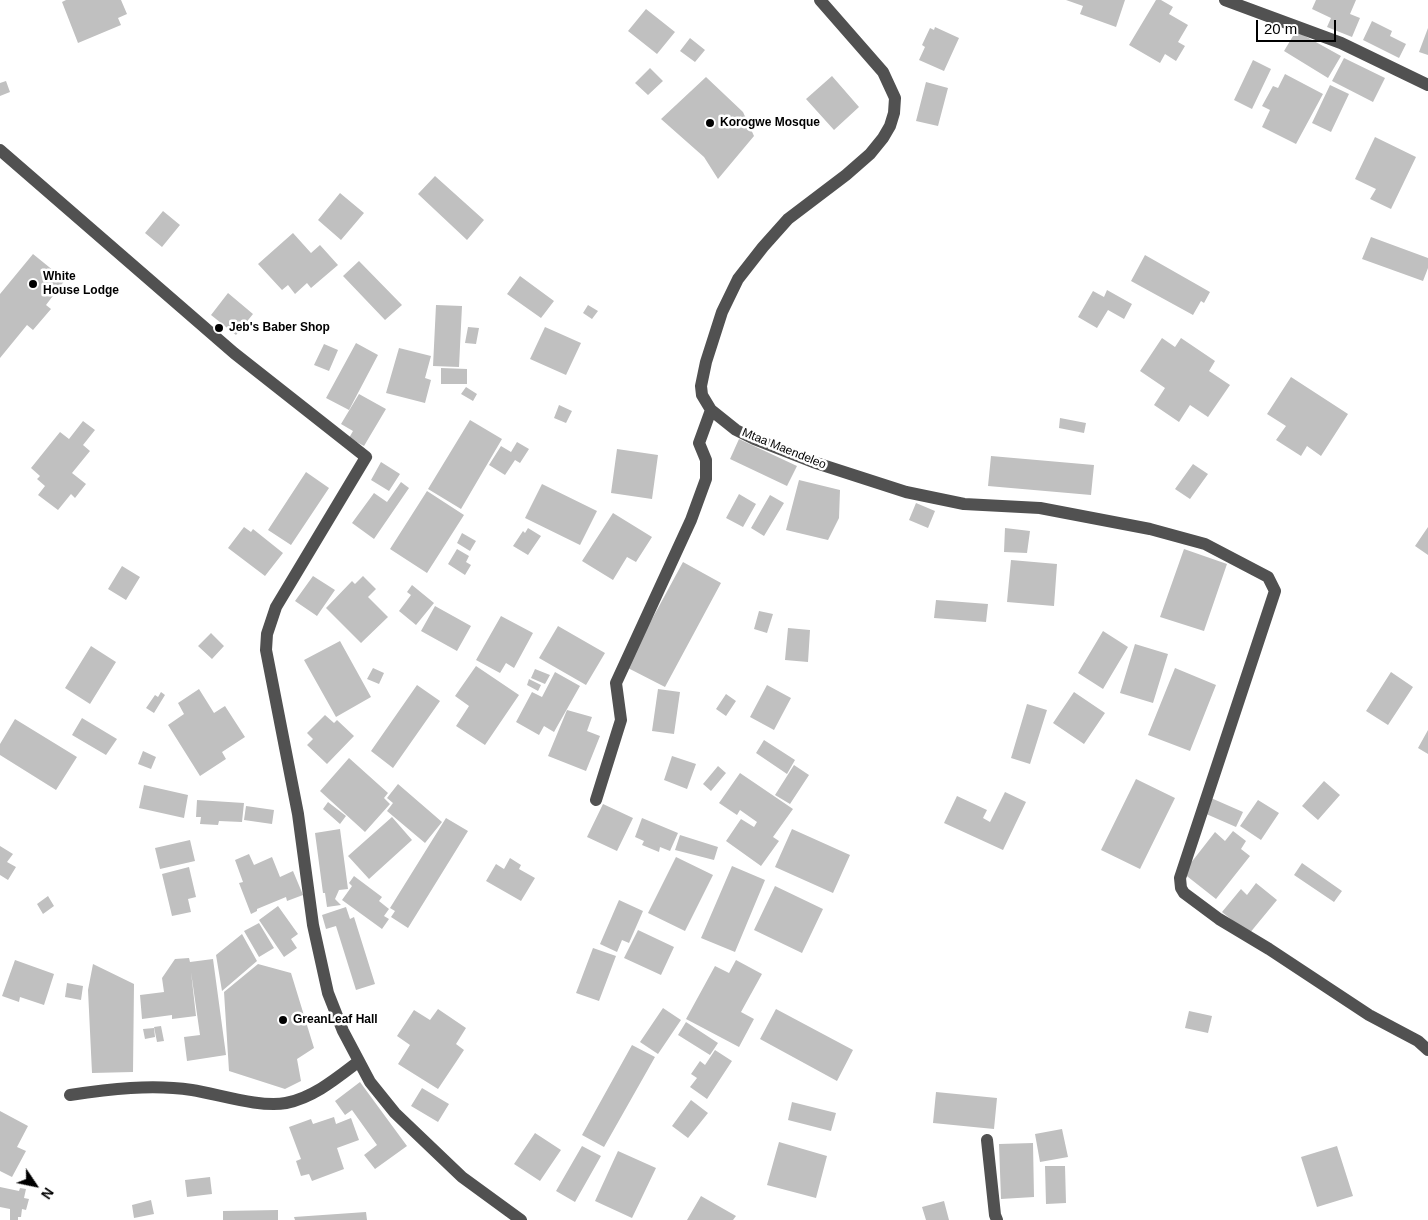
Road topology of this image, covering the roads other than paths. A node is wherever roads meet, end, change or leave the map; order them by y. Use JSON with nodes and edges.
{"nodes":[{"id":1,"x":820,"y":0,"type":"edge"},
{"id":2,"x":1225,"y":0,"type":"edge"},
{"id":3,"x":1428,"y":85,"type":"edge"},
{"id":4,"x":0,"y":150,"type":"edge"},
{"id":5,"x":710,"y":410,"type":"junction"},
{"id":6,"x":596,"y":800,"type":"dead end"},
{"id":7,"x":1428,"y":1050,"type":"edge"},
{"id":8,"x":358,"y":1062,"type":"junction"},
{"id":9,"x":70,"y":1095,"type":"dead end"},
{"id":10,"x":987,"y":1140,"type":"dead end"},
{"id":11,"x":521,"y":1220,"type":"edge"},
{"id":12,"x":997,"y":1220,"type":"edge"}],
"edges":[{"from":1,"to":5,"type":"street"},
{"from":2,"to":3,"type":"street"},
{"from":4,"to":8,"type":"street"},
{"from":5,"to":6,"type":"street"},
{"from":5,"to":7,"type":"street","name":"Mtaa Maendeleo"},
{"from":8,"to":9,"type":"street"},
{"from":8,"to":11,"type":"street"},
{"from":10,"to":12,"type":"street"}]}
